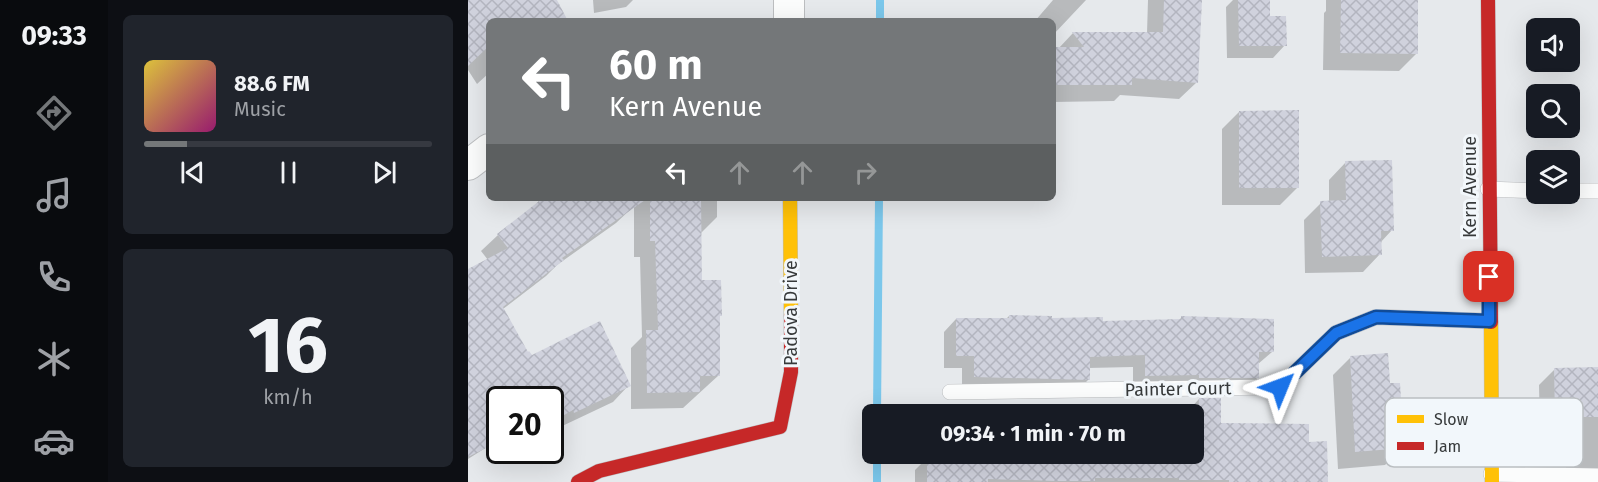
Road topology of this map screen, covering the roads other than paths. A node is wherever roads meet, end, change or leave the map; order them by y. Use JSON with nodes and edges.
{"nodes":[{"id":1,"x":789,"y":0,"type":"edge"},
{"id":2,"x":1488,"y":0,"type":"edge"},
{"id":3,"x":789,"y":18,"type":"edge"},
{"id":4,"x":486,"y":151,"type":"edge"},
{"id":5,"x":468,"y":165,"type":"edge"},
{"id":6,"x":1488,"y":189,"type":"junction"},
{"id":7,"x":1526,"y":191,"type":"edge"},
{"id":8,"x":1580,"y":191,"type":"edge"},
{"id":9,"x":1598,"y":191,"type":"edge"},
{"id":10,"x":790,"y":201,"type":"edge"},
{"id":11,"x":1489,"y":321,"type":"junction"},
{"id":12,"x":950,"y":392,"type":"dead end"},
{"id":13,"x":1490,"y":398,"type":"edge"},
{"id":14,"x":1598,"y":476,"type":"edge"},
{"id":15,"x":1492,"y":478,"type":"edge"},
{"id":16,"x":578,"y":482,"type":"edge"}],
"edges":[{"from":1,"to":3,"type":"street"},
{"from":2,"to":6,"type":"street","name":"Kern Avenue"},
{"from":4,"to":5,"type":"street"},
{"from":6,"to":7,"type":"lane"},
{"from":6,"to":11,"type":"street","name":"Kern Avenue"},
{"from":8,"to":9,"type":"lane"},
{"from":10,"to":16,"type":"street","name":"Padova Drive"},
{"from":11,"to":12,"type":"lane","name":"Painter Court"},
{"from":11,"to":13,"type":"street","name":"Kern Avenue"},
{"from":14,"to":15,"type":"lane"}]}
